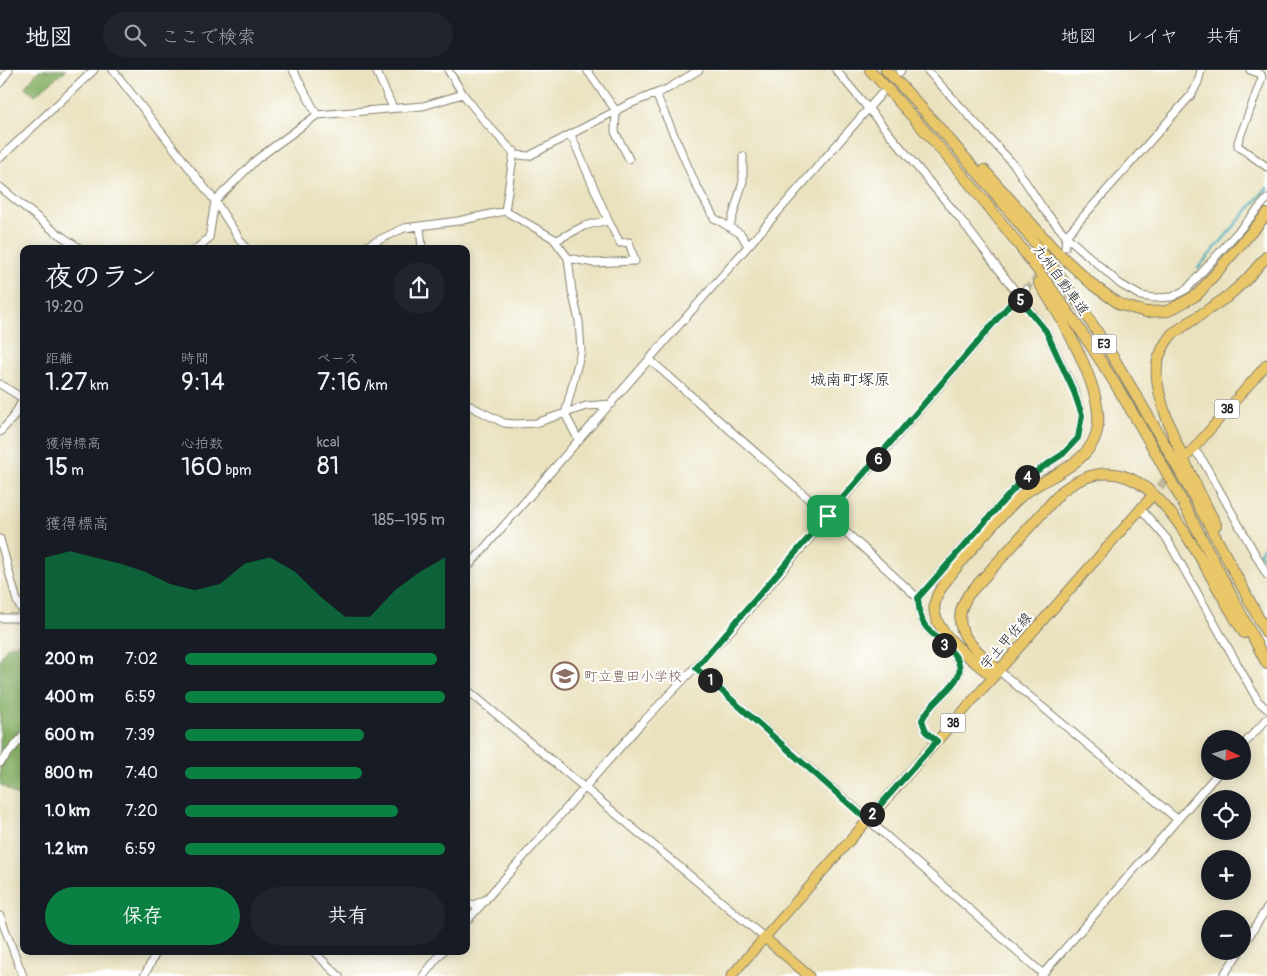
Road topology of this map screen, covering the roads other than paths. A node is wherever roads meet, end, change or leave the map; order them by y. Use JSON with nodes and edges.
{"nodes":[{"id":1,"x":9,"y":70,"type":"edge"},
{"id":2,"x":94,"y":70,"type":"edge"},
{"id":3,"x":113,"y":70,"type":"edge"},
{"id":4,"x":293,"y":70,"type":"edge"},
{"id":5,"x":376,"y":70,"type":"edge"},
{"id":6,"x":448,"y":70,"type":"edge"},
{"id":7,"x":587,"y":70,"type":"edge"},
{"id":8,"x":699,"y":70,"type":"edge"},
{"id":9,"x":836,"y":70,"type":"edge"},
{"id":10,"x":870,"y":70,"type":"edge"},
{"id":11,"x":886,"y":70,"type":"edge"},
{"id":12,"x":927,"y":70,"type":"edge"},
{"id":13,"x":1201,"y":70,"type":"edge"},
{"id":14,"x":1250,"y":70,"type":"edge"},
{"id":15,"x":0,"y":83,"type":"edge"},
{"id":16,"x":900,"y":84,"type":"junction"},
{"id":17,"x":463,"y":94,"type":"junction"},
{"id":18,"x":656,"y":94,"type":"junction"},
{"id":19,"x":880,"y":94,"type":"dead end"},
{"id":20,"x":393,"y":108,"type":"junction"},
{"id":21,"x":868,"y":109,"type":"junction"},
{"id":22,"x":616,"y":111,"type":"junction"},
{"id":23,"x":317,"y":115,"type":"junction"},
{"id":24,"x":571,"y":135,"type":"junction"},
{"id":25,"x":514,"y":151,"type":"junction"},
{"id":26,"x":743,"y":156,"type":"dead end"},
{"id":27,"x":0,"y":158,"type":"edge"},
{"id":28,"x":629,"y":159,"type":"dead end"},
{"id":29,"x":951,"y":161,"type":"junction"},
{"id":30,"x":1267,"y":167,"type":"edge"},
{"id":31,"x":0,"y":187,"type":"edge"},
{"id":32,"x":1267,"y":199,"type":"edge"},
{"id":33,"x":215,"y":201,"type":"junction"},
{"id":34,"x":505,"y":211,"type":"junction"},
{"id":35,"x":1267,"y":214,"type":"edge"},
{"id":36,"x":608,"y":220,"type":"junction"},
{"id":37,"x":420,"y":226,"type":"junction"},
{"id":38,"x":730,"y":226,"type":"junction"},
{"id":39,"x":1066,"y":236,"type":"junction"},
{"id":40,"x":555,"y":241,"type":"junction"},
{"id":41,"x":75,"y":245,"type":"edge"},
{"id":42,"x":201,"y":245,"type":"edge"},
{"id":43,"x":243,"y":245,"type":"edge"},
{"id":44,"x":368,"y":245,"type":"edge"},
{"id":45,"x":422,"y":245,"type":"edge"},
{"id":46,"x":748,"y":246,"type":"junction"},
{"id":47,"x":1065,"y":247,"type":"tunnel mouth"},
{"id":48,"x":1267,"y":256,"type":"edge"},
{"id":49,"x":568,"y":258,"type":"junction"},
{"id":50,"x":1026,"y":289,"type":"tunnel mouth"},
{"id":51,"x":1017,"y":296,"type":"junction"},
{"id":52,"x":649,"y":359,"type":"junction"},
{"id":53,"x":1267,"y":364,"type":"edge"},
{"id":54,"x":0,"y":384,"type":"edge"},
{"id":55,"x":20,"y":396,"type":"edge"},
{"id":56,"x":612,"y":404,"type":"junction"},
{"id":57,"x":20,"y":406,"type":"edge"},
{"id":58,"x":470,"y":406,"type":"edge"},
{"id":59,"x":566,"y":414,"type":"junction"},
{"id":60,"x":0,"y":432,"type":"edge"},
{"id":61,"x":579,"y":441,"type":"junction"},
{"id":62,"x":1191,"y":451,"type":"joint"},
{"id":63,"x":1150,"y":497,"type":"tunnel mouth"},
{"id":64,"x":1140,"y":508,"type":"junction"},
{"id":65,"x":828,"y":516,"type":"junction"},
{"id":66,"x":0,"y":539,"type":"edge"},
{"id":67,"x":470,"y":564,"type":"edge"},
{"id":68,"x":1267,"y":575,"type":"edge"},
{"id":69,"x":918,"y":598,"type":"junction"},
{"id":70,"x":20,"y":607,"type":"edge"},
{"id":71,"x":0,"y":618,"type":"edge"},
{"id":72,"x":20,"y":618,"type":"edge"},
{"id":73,"x":1267,"y":634,"type":"edge"},
{"id":74,"x":1267,"y":664,"type":"edge"},
{"id":75,"x":696,"y":668,"type":"junction"},
{"id":76,"x":1267,"y":673,"type":"edge"},
{"id":77,"x":996,"y":674,"type":"junction"},
{"id":78,"x":470,"y":692,"type":"edge"},
{"id":79,"x":1267,"y":709,"type":"edge"},
{"id":80,"x":1267,"y":719,"type":"edge"},
{"id":81,"x":1251,"y":736,"type":"edge"},
{"id":82,"x":20,"y":740,"type":"edge"},
{"id":83,"x":937,"y":741,"type":"junction"},
{"id":84,"x":0,"y":763,"type":"edge"},
{"id":85,"x":1212,"y":780,"type":"edge"},
{"id":86,"x":585,"y":788,"type":"junction"},
{"id":87,"x":867,"y":820,"type":"junction"},
{"id":88,"x":1177,"y":820,"type":"junction"},
{"id":89,"x":486,"y":899,"type":"junction"},
{"id":90,"x":470,"y":904,"type":"edge"},
{"id":91,"x":1267,"y":908,"type":"edge"},
{"id":92,"x":0,"y":916,"type":"edge"},
{"id":93,"x":470,"y":917,"type":"edge"},
{"id":94,"x":1251,"y":933,"type":"edge"},
{"id":95,"x":765,"y":938,"type":"junction"},
{"id":96,"x":155,"y":955,"type":"edge"},
{"id":97,"x":317,"y":955,"type":"edge"},
{"id":98,"x":440,"y":955,"type":"edge"},
{"id":99,"x":1234,"y":960,"type":"edge"},
{"id":100,"x":1042,"y":975,"type":"edge"},
{"id":101,"x":23,"y":976,"type":"edge"},
{"id":102,"x":144,"y":976,"type":"edge"},
{"id":103,"x":339,"y":976,"type":"edge"},
{"id":104,"x":423,"y":976,"type":"edge"},
{"id":105,"x":731,"y":976,"type":"edge"},
{"id":106,"x":809,"y":976,"type":"edge"},
{"id":107,"x":1223,"y":976,"type":"edge"}],
"edges":[{"from":1,"to":15,"type":"street"},
{"from":2,"to":27,"type":"street"},
{"from":3,"to":33,"type":"street"},
{"from":4,"to":23,"type":"street"},
{"from":5,"to":20,"type":"street"},
{"from":6,"to":17,"type":"street"},
{"from":7,"to":22,"type":"street"},
{"from":8,"to":18,"type":"street"},
{"from":9,"to":21,"type":"street"},
{"from":10,"to":29,"type":"highway","name":"九州自動車道","number":"E3"},
{"from":11,"to":16,"type":"highway","name":"九州自動車道","number":"E3"},
{"from":12,"to":39,"type":"street"},
{"from":13,"to":39,"type":"street"},
{"from":14,"to":30,"type":"street"},
{"from":16,"to":35,"type":"highway"},
{"from":16,"to":73,"type":"highway","name":"九州自動車道","number":"E3"},
{"from":17,"to":20,"type":"street"},
{"from":17,"to":25,"type":"street"},
{"from":18,"to":22,"type":"street"},
{"from":18,"to":38,"type":"street"},
{"from":19,"to":21,"type":"street"},
{"from":20,"to":23,"type":"street"},
{"from":21,"to":46,"type":"street"},
{"from":21,"to":51,"type":"street"},
{"from":22,"to":24,"type":"street"},
{"from":22,"to":28,"type":"street"},
{"from":23,"to":33,"type":"street"},
{"from":24,"to":25,"type":"street"},
{"from":24,"to":36,"type":"street"},
{"from":25,"to":34,"type":"street"},
{"from":26,"to":38,"type":"street"},
{"from":29,"to":74,"type":"highway","name":"九州自動車道","number":"E3"},
{"from":29,"to":77,"type":"highway"},
{"from":31,"to":41,"type":"street"},
{"from":32,"to":39,"type":"street"},
{"from":33,"to":42,"type":"street"},
{"from":33,"to":43,"type":"street"},
{"from":34,"to":37,"type":"street"},
{"from":34,"to":40,"type":"street"},
{"from":36,"to":40,"type":"street"},
{"from":36,"to":49,"type":"street"},
{"from":37,"to":44,"type":"street"},
{"from":37,"to":45,"type":"street"},
{"from":38,"to":46,"type":"street"},
{"from":39,"to":47,"type":"street"},
{"from":40,"to":49,"type":"street"},
{"from":46,"to":52,"type":"street"},
{"from":48,"to":73,"type":"highway"},
{"from":49,"to":59,"type":"street"},
{"from":50,"to":51,"type":"street"},
{"from":51,"to":65,"type":"street"},
{"from":51,"to":69,"type":"street"},
{"from":52,"to":56,"type":"street"},
{"from":52,"to":65,"type":"street"},
{"from":53,"to":62,"type":"main road","number":"38"},
{"from":54,"to":55,"type":"street"},
{"from":56,"to":59,"type":"street"},
{"from":56,"to":61,"type":"street"},
{"from":57,"to":60,"type":"street"},
{"from":58,"to":59,"type":"street"},
{"from":59,"to":61,"type":"street"},
{"from":61,"to":67,"type":"street"},
{"from":62,"to":68,"type":"street"},
{"from":63,"to":64,"type":"main road","name":"宇土甲佐線","number":"38"},
{"from":64,"to":77,"type":"main road","name":"宇土甲佐線","number":"38"},
{"from":64,"to":79,"type":"street"},
{"from":65,"to":69,"type":"street"},
{"from":65,"to":75,"type":"street"},
{"from":66,"to":70,"type":"street"},
{"from":69,"to":83,"type":"street"},
{"from":71,"to":72,"type":"street"},
{"from":75,"to":86,"type":"street"},
{"from":75,"to":87,"type":"street"},
{"from":76,"to":77,"type":"highway"},
{"from":77,"to":83,"type":"main road","name":"宇土甲佐線","number":"38"},
{"from":77,"to":88,"type":"street"},
{"from":78,"to":86,"type":"street"},
{"from":80,"to":81,"type":"street"},
{"from":82,"to":84,"type":"street"},
{"from":83,"to":87,"type":"main road","name":"宇土甲佐線","number":"38"},
{"from":85,"to":88,"type":"street"},
{"from":86,"to":89,"type":"street"},
{"from":86,"to":95,"type":"street"},
{"from":87,"to":95,"type":"main road","name":"宇土甲佐線","number":"38"},
{"from":87,"to":100,"type":"street"},
{"from":88,"to":100,"type":"street"},
{"from":89,"to":90,"type":"street"},
{"from":89,"to":93,"type":"street"},
{"from":91,"to":94,"type":"street"},
{"from":92,"to":101,"type":"street"},
{"from":95,"to":105,"type":"main road","name":"宇土甲佐線"},
{"from":95,"to":106,"type":"main road"},
{"from":96,"to":102,"type":"street"},
{"from":97,"to":103,"type":"street"},
{"from":98,"to":104,"type":"street"},
{"from":99,"to":107,"type":"street"}]}
